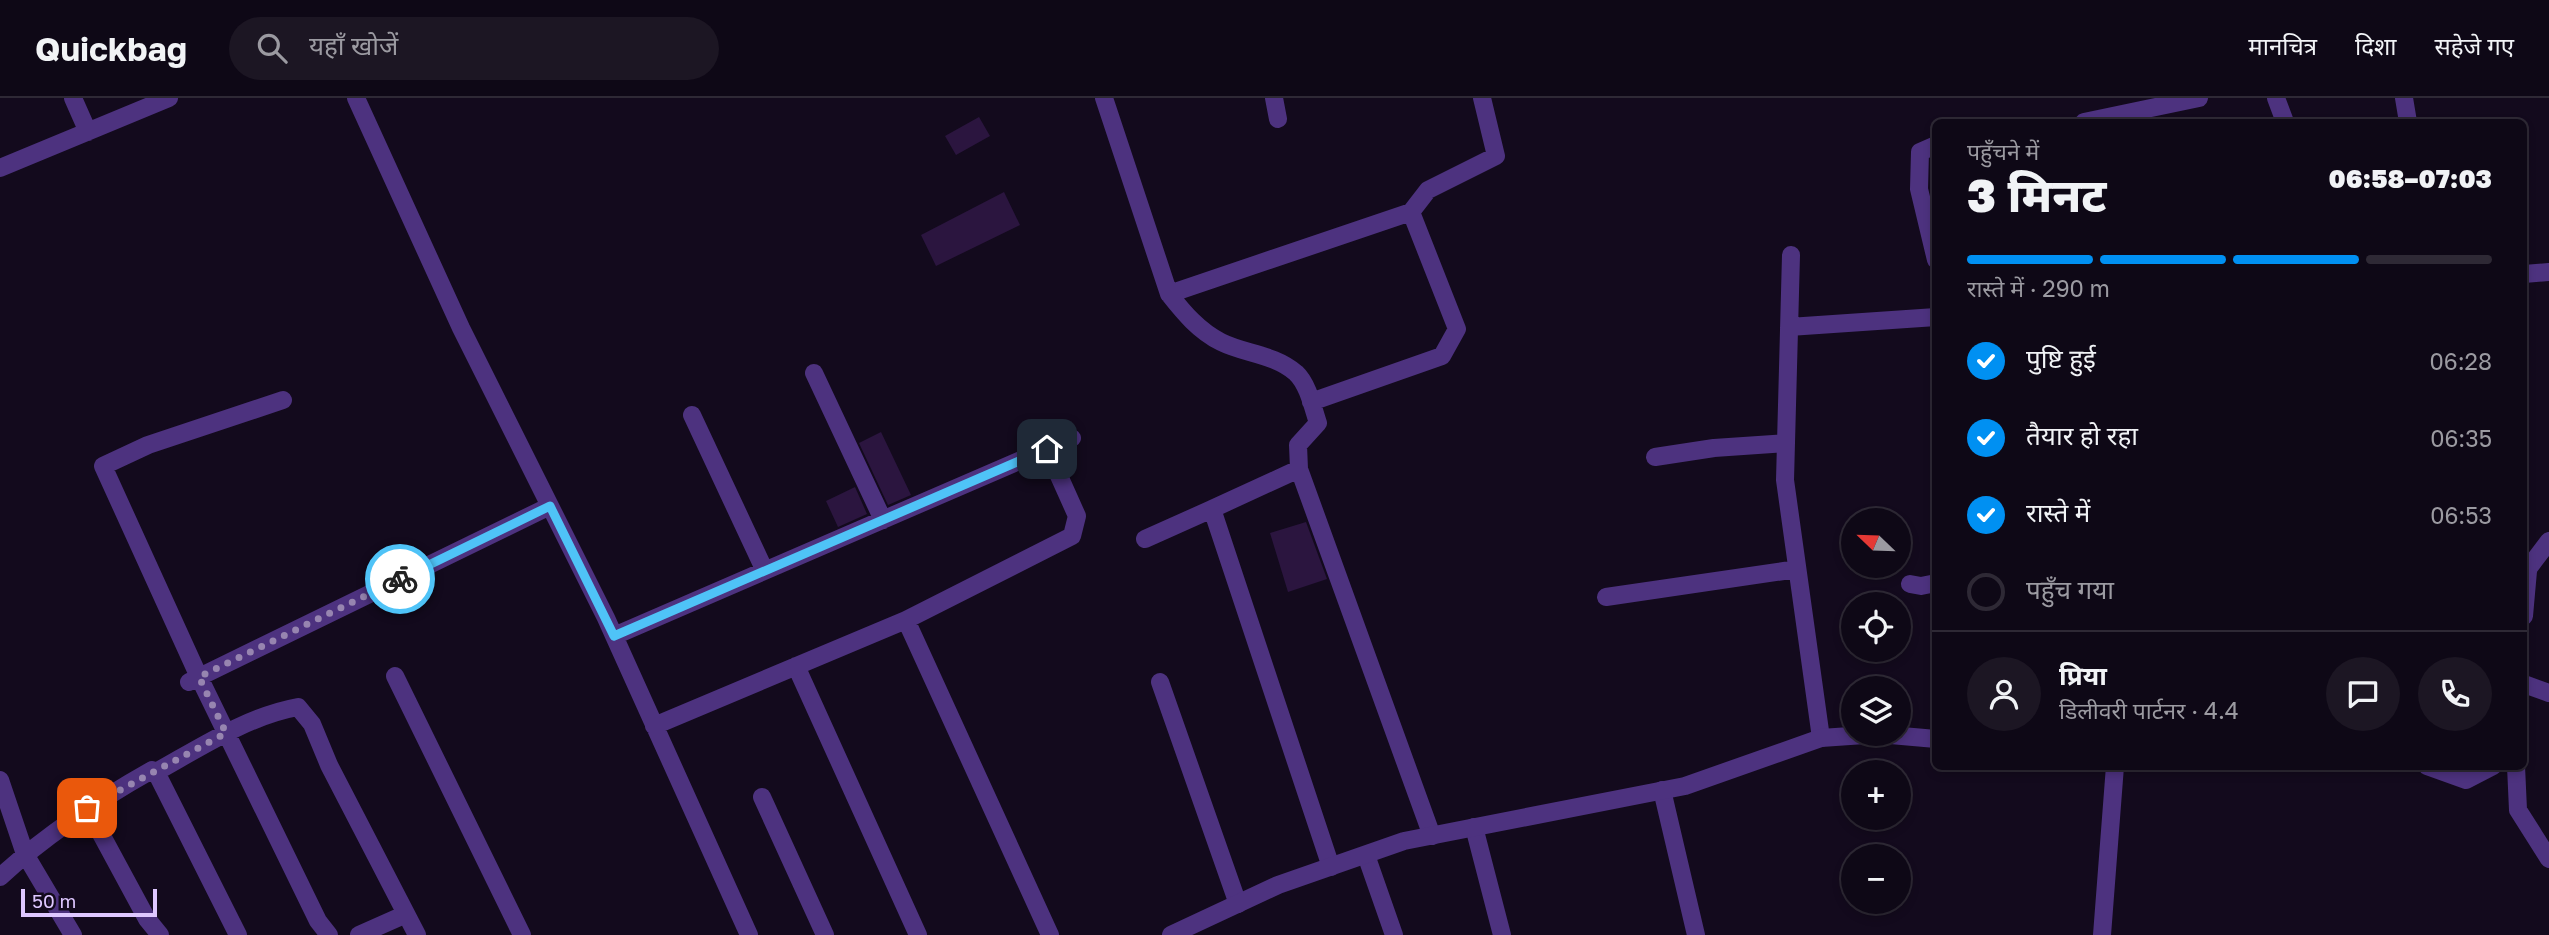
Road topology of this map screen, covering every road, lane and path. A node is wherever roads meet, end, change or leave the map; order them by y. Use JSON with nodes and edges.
{"nodes":[{"id":1,"x":73,"y":98,"type":"edge"},
{"id":2,"x":169,"y":98,"type":"edge"},
{"id":3,"x":356,"y":98,"type":"edge"},
{"id":4,"x":1104,"y":98,"type":"edge"},
{"id":5,"x":1274,"y":98,"type":"edge"},
{"id":6,"x":1482,"y":98,"type":"edge"},
{"id":7,"x":2199,"y":98,"type":"edge"},
{"id":8,"x":2276,"y":98,"type":"edge"},
{"id":9,"x":2404,"y":98,"type":"edge"},
{"id":10,"x":1278,"y":119,"type":"dead end"},
{"id":11,"x":2098,"y":119,"type":"edge"},
{"id":12,"x":2284,"y":119,"type":"edge"},
{"id":13,"x":2408,"y":119,"type":"edge"},
{"id":14,"x":88,"y":132,"type":"junction"},
{"id":15,"x":1932,"y":147,"type":"edge"},
{"id":16,"x":0,"y":168,"type":"edge"},
{"id":17,"x":1411,"y":212,"type":"junction"},
{"id":18,"x":1932,"y":243,"type":"edge"},
{"id":19,"x":1791,"y":255,"type":"dead end"},
{"id":20,"x":2549,"y":272,"type":"edge"},
{"id":21,"x":2527,"y":274,"type":"edge"},
{"id":22,"x":1169,"y":295,"type":"junction"},
{"id":23,"x":1932,"y":317,"type":"edge"},
{"id":24,"x":1789,"y":327,"type":"junction"},
{"id":25,"x":814,"y":373,"type":"dead end"},
{"id":26,"x":283,"y":400,"type":"dead end"},
{"id":27,"x":1311,"y":402,"type":"junction"},
{"id":28,"x":692,"y":415,"type":"dead end"},
{"id":29,"x":1072,"y":438,"type":"dead end"},
{"id":30,"x":1786,"y":443,"type":"junction"},
{"id":31,"x":1047,"y":449,"type":"junction"},
{"id":32,"x":1655,"y":457,"type":"dead end"},
{"id":33,"x":1299,"y":469,"type":"junction"},
{"id":34,"x":550,"y":506,"type":"junction"},
{"id":35,"x":1212,"y":509,"type":"junction"},
{"id":36,"x":883,"y":520,"type":"junction"},
{"id":37,"x":1145,"y":540,"type":"dead end"},
{"id":38,"x":2549,"y":541,"type":"edge"},
{"id":39,"x":764,"y":569,"type":"junction"},
{"id":40,"x":1797,"y":569,"type":"junction"},
{"id":41,"x":2527,"y":572,"type":"edge"},
{"id":42,"x":1910,"y":584,"type":"dead end"},
{"id":43,"x":1932,"y":584,"type":"edge"},
{"id":44,"x":1606,"y":597,"type":"dead end"},
{"id":45,"x":906,"y":620,"type":"junction"},
{"id":46,"x":614,"y":636,"type":"junction"},
{"id":47,"x":796,"y":666,"type":"junction"},
{"id":48,"x":395,"y":676,"type":"dead end"},
{"id":49,"x":194,"y":680,"type":"junction"},
{"id":50,"x":1160,"y":682,"type":"dead end"},
{"id":51,"x":2527,"y":685,"type":"edge"},
{"id":52,"x":2549,"y":693,"type":"edge"},
{"id":53,"x":654,"y":726,"type":"junction"},
{"id":54,"x":226,"y":733,"type":"junction"},
{"id":55,"x":1821,"y":738,"type":"junction"},
{"id":56,"x":1932,"y":739,"type":"edge"},
{"id":57,"x":2115,"y":770,"type":"edge"},
{"id":58,"x":2438,"y":770,"type":"edge"},
{"id":59,"x":2486,"y":770,"type":"edge"},
{"id":60,"x":2516,"y":770,"type":"edge"},
{"id":61,"x":156,"y":772,"type":"junction"},
{"id":62,"x":0,"y":780,"type":"edge"},
{"id":63,"x":1662,"y":790,"type":"junction"},
{"id":64,"x":762,"y":797,"type":"dead end"},
{"id":65,"x":87,"y":808,"type":"junction"},
{"id":66,"x":1474,"y":827,"type":"junction"},
{"id":67,"x":1432,"y":836,"type":"junction"},
{"id":68,"x":25,"y":854,"type":"junction"},
{"id":69,"x":1366,"y":855,"type":"junction"},
{"id":70,"x":2549,"y":859,"type":"edge"},
{"id":71,"x":1331,"y":867,"type":"junction"},
{"id":72,"x":0,"y":877,"type":"edge"},
{"id":73,"x":1238,"y":904,"type":"junction"},
{"id":74,"x":404,"y":915,"type":"junction"},
{"id":75,"x":73,"y":935,"type":"edge"},
{"id":76,"x":160,"y":935,"type":"edge"},
{"id":77,"x":238,"y":935,"type":"edge"},
{"id":78,"x":329,"y":935,"type":"edge"},
{"id":79,"x":359,"y":935,"type":"edge"},
{"id":80,"x":417,"y":935,"type":"edge"},
{"id":81,"x":522,"y":935,"type":"edge"},
{"id":82,"x":748,"y":935,"type":"edge"},
{"id":83,"x":825,"y":935,"type":"edge"},
{"id":84,"x":918,"y":935,"type":"edge"},
{"id":85,"x":1051,"y":935,"type":"edge"},
{"id":86,"x":1171,"y":935,"type":"edge"},
{"id":87,"x":1394,"y":935,"type":"edge"},
{"id":88,"x":1502,"y":935,"type":"edge"},
{"id":89,"x":1696,"y":935,"type":"edge"},
{"id":90,"x":2102,"y":935,"type":"edge"}],
"edges":[{"from":1,"to":14,"type":"street"},
{"from":2,"to":14,"type":"street"},
{"from":3,"to":34,"type":"street"},
{"from":4,"to":22,"type":"street"},
{"from":5,"to":10,"type":"street"},
{"from":6,"to":17,"type":"street"},
{"from":7,"to":11,"type":"street"},
{"from":8,"to":12,"type":"street"},
{"from":9,"to":13,"type":"street"},
{"from":14,"to":16,"type":"street"},
{"from":15,"to":18,"type":"street"},
{"from":17,"to":22,"type":"street"},
{"from":17,"to":27,"type":"street"},
{"from":19,"to":24,"type":"street"},
{"from":20,"to":21,"type":"street"},
{"from":22,"to":27,"type":"street"},
{"from":23,"to":24,"type":"street"},
{"from":24,"to":30,"type":"street"},
{"from":25,"to":36,"type":"street"},
{"from":26,"to":49,"type":"street"},
{"from":27,"to":33,"type":"street"},
{"from":28,"to":39,"type":"street"},
{"from":29,"to":31,"type":"street"},
{"from":30,"to":32,"type":"street"},
{"from":30,"to":40,"type":"street"},
{"from":31,"to":36,"type":"street"},
{"from":31,"to":45,"type":"street"},
{"from":33,"to":35,"type":"street"},
{"from":33,"to":67,"type":"street"},
{"from":34,"to":46,"type":"street"},
{"from":34,"to":49,"type":"street"},
{"from":35,"to":37,"type":"street"},
{"from":35,"to":71,"type":"street"},
{"from":36,"to":39,"type":"street"},
{"from":38,"to":41,"type":"street"},
{"from":39,"to":46,"type":"street"},
{"from":40,"to":44,"type":"street"},
{"from":40,"to":55,"type":"street"},
{"from":42,"to":43,"type":"street"},
{"from":45,"to":47,"type":"street"},
{"from":45,"to":85,"type":"street"},
{"from":46,"to":53,"type":"street"},
{"from":47,"to":53,"type":"street"},
{"from":47,"to":84,"type":"street"},
{"from":48,"to":81,"type":"street"},
{"from":49,"to":54,"type":"street"},
{"from":50,"to":73,"type":"street"},
{"from":51,"to":52,"type":"street"},
{"from":53,"to":82,"type":"street"},
{"from":54,"to":61,"type":"street"},
{"from":54,"to":74,"type":"street"},
{"from":54,"to":78,"type":"street"},
{"from":55,"to":56,"type":"street"},
{"from":55,"to":63,"type":"street"},
{"from":57,"to":90,"type":"street"},
{"from":58,"to":59,"type":"street"},
{"from":60,"to":70,"type":"street"},
{"from":61,"to":65,"type":"street"},
{"from":61,"to":77,"type":"street"},
{"from":62,"to":68,"type":"street"},
{"from":63,"to":66,"type":"street"},
{"from":63,"to":89,"type":"street"},
{"from":64,"to":83,"type":"street"},
{"from":65,"to":68,"type":"street"},
{"from":65,"to":76,"type":"street"},
{"from":66,"to":67,"type":"street"},
{"from":66,"to":88,"type":"street"},
{"from":67,"to":69,"type":"street"},
{"from":68,"to":72,"type":"street"},
{"from":68,"to":75,"type":"street"},
{"from":69,"to":71,"type":"street"},
{"from":69,"to":87,"type":"street"},
{"from":71,"to":73,"type":"street"},
{"from":73,"to":86,"type":"street"},
{"from":74,"to":79,"type":"street"},
{"from":74,"to":80,"type":"street"}]}
